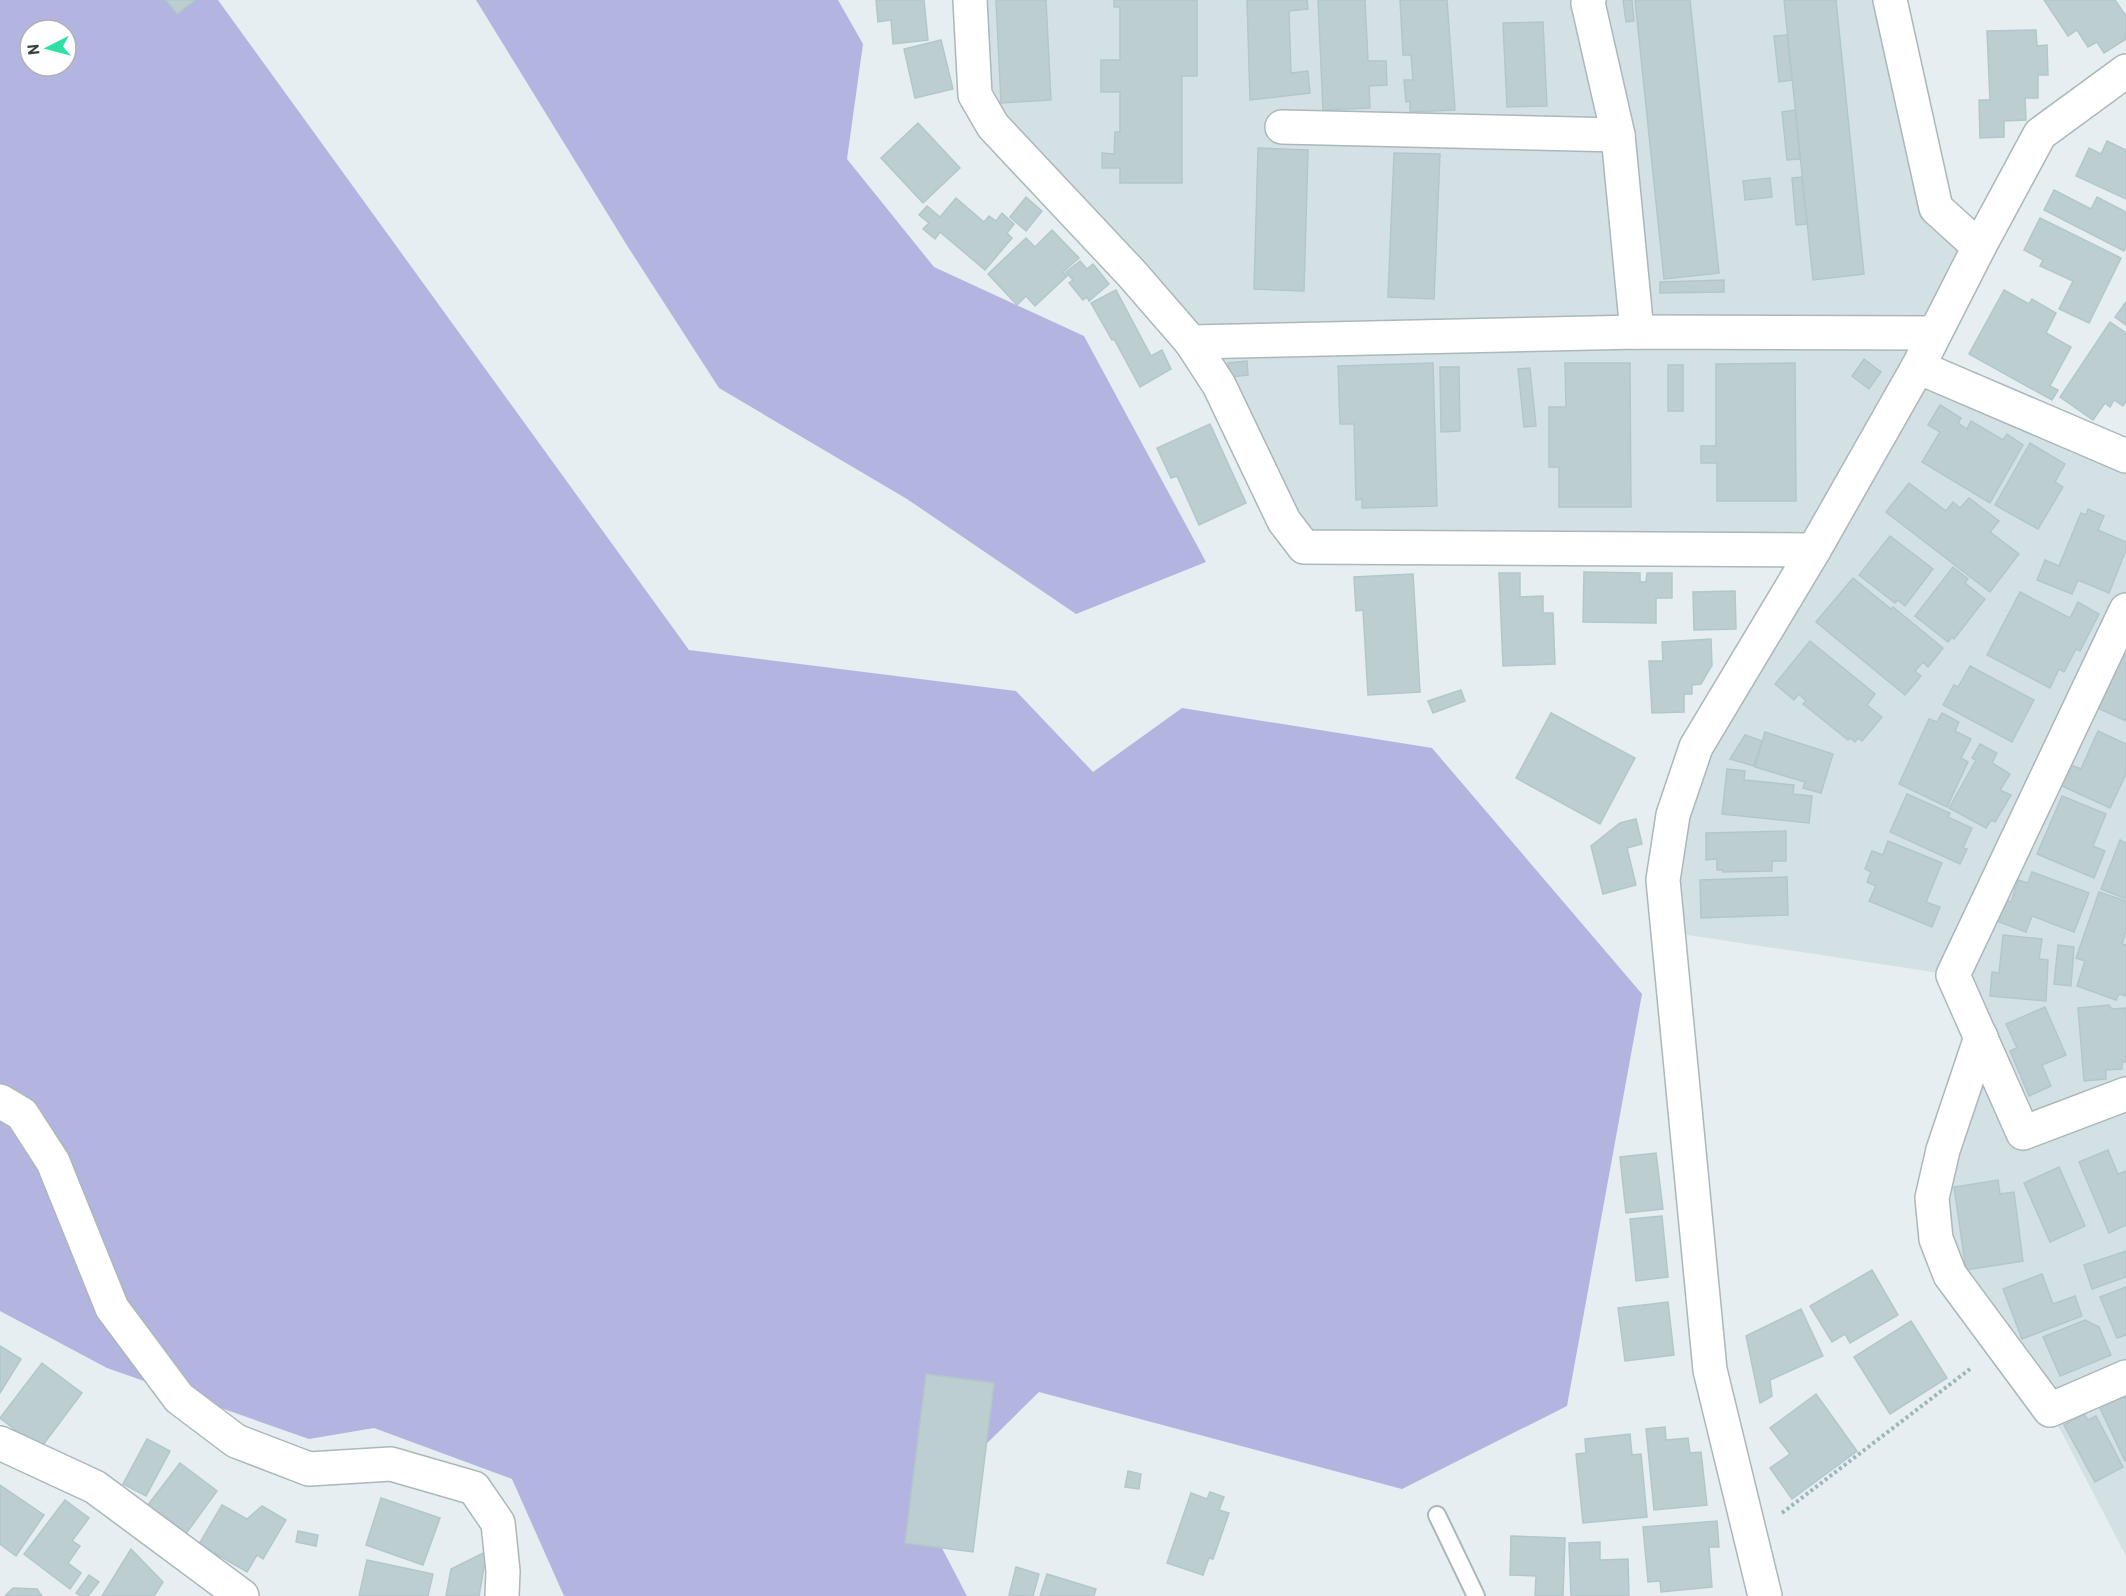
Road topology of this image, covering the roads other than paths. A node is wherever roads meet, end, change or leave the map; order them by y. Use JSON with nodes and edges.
{"nodes":[{"id":1,"x":970,"y":0,"type":"edge"},
{"id":2,"x":1890,"y":0,"type":"edge"},
{"id":3,"x":1587,"y":1,"type":"edge"},
{"id":4,"x":2126,"y":71,"type":"edge"},
{"id":5,"x":1282,"y":127,"type":"dead end"},
{"id":6,"x":1618,"y":135,"type":"junction"},
{"id":7,"x":1979,"y":247,"type":"junction"},
{"id":8,"x":1637,"y":332,"type":"junction"},
{"id":9,"x":1934,"y":333,"type":"junction"},
{"id":10,"x":1191,"y":342,"type":"junction"},
{"id":11,"x":1918,"y":367,"type":"junction"},
{"id":12,"x":2126,"y":456,"type":"edge"},
{"id":13,"x":1814,"y":550,"type":"junction"},
{"id":14,"x":2126,"y":610,"type":"edge"},
{"id":15,"x":1981,"y":1037,"type":"junction"},
{"id":16,"x":2126,"y":1094,"type":"edge"},
{"id":17,"x":0,"y":1101,"type":"edge"},
{"id":18,"x":2126,"y":1377,"type":"edge"},
{"id":19,"x":0,"y":1443,"type":"edge"},
{"id":20,"x":1437,"y":1515,"type":"dead end"},
{"id":21,"x":242,"y":1596,"type":"edge"},
{"id":22,"x":502,"y":1596,"type":"edge"},
{"id":23,"x":1476,"y":1596,"type":"edge"},
{"id":24,"x":1765,"y":1596,"type":"edge"}],
"edges":[{"from":1,"to":10,"type":"street"},
{"from":2,"to":7,"type":"street"},
{"from":3,"to":6,"type":"street"},
{"from":4,"to":7,"type":"street"},
{"from":5,"to":6,"type":"street"},
{"from":6,"to":8,"type":"street"},
{"from":7,"to":9,"type":"street"},
{"from":8,"to":9,"type":"street"},
{"from":8,"to":10,"type":"street"},
{"from":9,"to":11,"type":"street"},
{"from":10,"to":13,"type":"street"},
{"from":11,"to":12,"type":"street"},
{"from":11,"to":13,"type":"street"},
{"from":13,"to":24,"type":"street"},
{"from":14,"to":15,"type":"street"},
{"from":15,"to":16,"type":"street"},
{"from":15,"to":18,"type":"street"},
{"from":17,"to":22,"type":"street"},
{"from":19,"to":21,"type":"street"},
{"from":20,"to":23,"type":"lane"}]}
